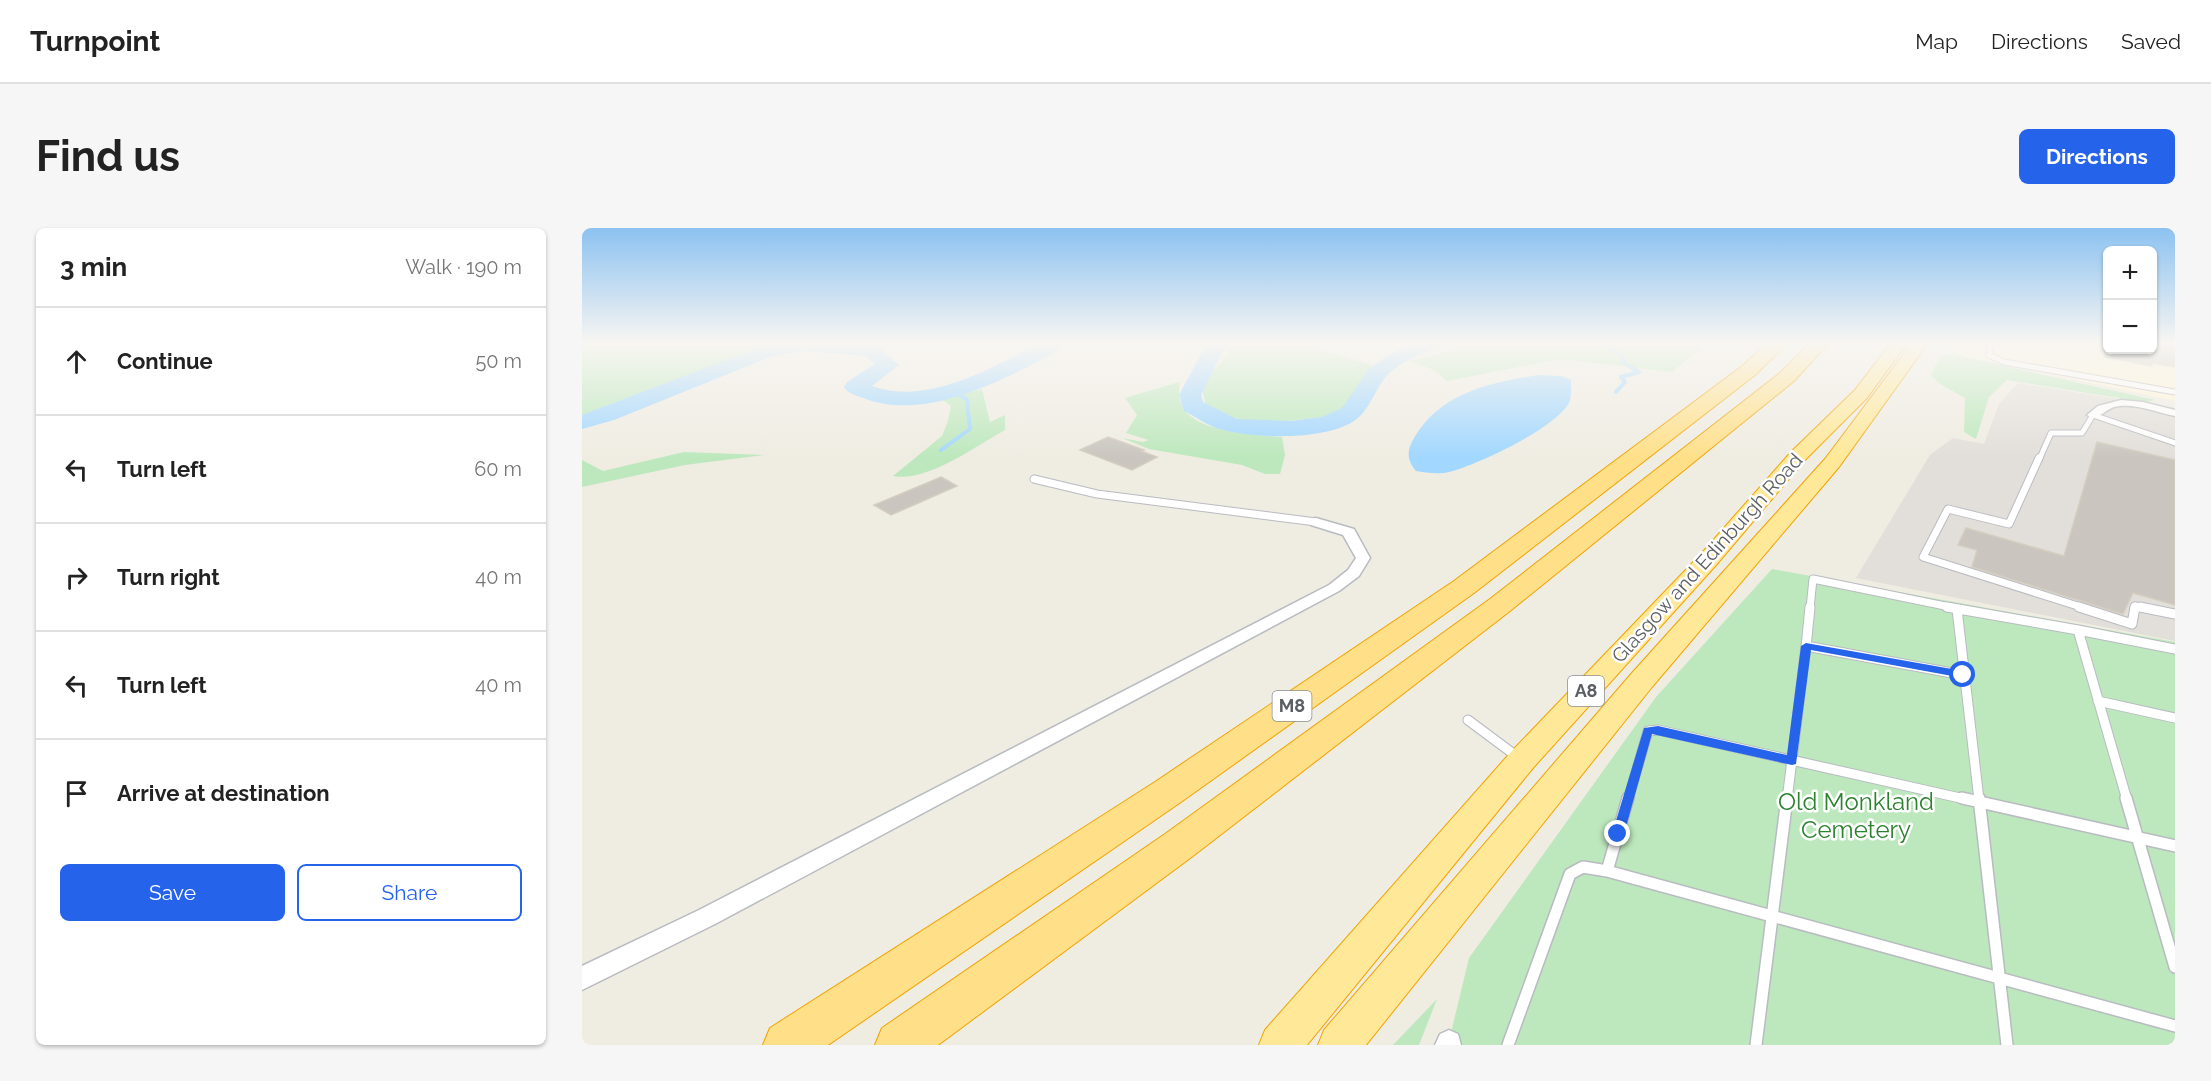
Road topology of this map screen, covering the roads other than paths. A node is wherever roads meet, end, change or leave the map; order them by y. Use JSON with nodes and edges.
{"nodes":[{"id":1,"x":1735,"y":381,"type":"edge"},
{"id":2,"x":1781,"y":381,"type":"edge"},
{"id":3,"x":1870,"y":381,"type":"edge"},
{"id":4,"x":1892,"y":381,"type":"edge"},
{"id":5,"x":2113,"y":381,"type":"edge"},
{"id":6,"x":2175,"y":392,"type":"edge"},
{"id":7,"x":2175,"y":413,"type":"edge"},
{"id":8,"x":2093,"y":415,"type":"junction"},
{"id":9,"x":2175,"y":443,"type":"edge"},
{"id":10,"x":1034,"y":479,"type":"dead end"},
{"id":11,"x":1316,"y":522,"type":"joint"},
{"id":12,"x":1957,"y":609,"type":"junction"},
{"id":13,"x":2175,"y":614,"type":"edge"},
{"id":14,"x":2078,"y":630,"type":"junction"},
{"id":15,"x":1806,"y":647,"type":"junction"},
{"id":16,"x":2175,"y":649,"type":"edge"},
{"id":17,"x":1963,"y":675,"type":"junction"},
{"id":18,"x":2098,"y":701,"type":"junction"},
{"id":19,"x":2175,"y":718,"type":"edge"},
{"id":20,"x":1468,"y":720,"type":"dead end"},
{"id":21,"x":1522,"y":760,"type":"junction"},
{"id":22,"x":1792,"y":761,"type":"junction"},
{"id":23,"x":1979,"y":802,"type":"junction"},
{"id":24,"x":2139,"y":838,"type":"junction"},
{"id":25,"x":2175,"y":846,"type":"edge"},
{"id":26,"x":1606,"y":871,"type":"junction"},
{"id":27,"x":1774,"y":917,"type":"junction"},
{"id":28,"x":2175,"y":967,"type":"edge"},
{"id":29,"x":582,"y":978,"type":"edge"},
{"id":30,"x":2000,"y":980,"type":"junction"},
{"id":31,"x":2175,"y":1026,"type":"edge"},
{"id":32,"x":787,"y":1045,"type":"edge"},
{"id":33,"x":899,"y":1045,"type":"edge"},
{"id":34,"x":1280,"y":1045,"type":"edge"},
{"id":35,"x":1339,"y":1045,"type":"edge"},
{"id":36,"x":1509,"y":1045,"type":"edge"},
{"id":37,"x":1756,"y":1045,"type":"edge"},
{"id":38,"x":2007,"y":1045,"type":"edge"}],
"edges":[{"from":1,"to":32,"type":"highway","number":"M8"},
{"from":2,"to":33,"type":"highway","number":"M8"},
{"from":3,"to":21,"type":"highway","name":"Glasgow and Edinburgh Road","number":"A8"},
{"from":4,"to":35,"type":"highway","name":"Glasgow and Edinburgh Road","number":"A8"},
{"from":5,"to":6,"type":"lane"},
{"from":7,"to":8,"type":"street"},
{"from":8,"to":9,"type":"lane"},
{"from":8,"to":13,"type":"lane"},
{"from":10,"to":11,"type":"lane"},
{"from":11,"to":29,"type":"street"},
{"from":12,"to":14,"type":"lane"},
{"from":12,"to":15,"type":"lane"},
{"from":12,"to":17,"type":"lane"},
{"from":14,"to":16,"type":"lane"},
{"from":14,"to":18,"type":"lane"},
{"from":15,"to":17,"type":"lane"},
{"from":15,"to":22,"type":"lane"},
{"from":17,"to":23,"type":"lane"},
{"from":18,"to":19,"type":"lane"},
{"from":18,"to":24,"type":"lane"},
{"from":20,"to":21,"type":"lane"},
{"from":21,"to":34,"type":"highway","name":"Glasgow and Edinburgh Road","number":"A8"},
{"from":22,"to":23,"type":"lane"},
{"from":22,"to":26,"type":"lane"},
{"from":22,"to":27,"type":"lane"},
{"from":23,"to":24,"type":"lane"},
{"from":23,"to":30,"type":"lane"},
{"from":24,"to":25,"type":"lane"},
{"from":24,"to":28,"type":"lane"},
{"from":26,"to":27,"type":"lane"},
{"from":26,"to":36,"type":"lane"},
{"from":27,"to":30,"type":"lane"},
{"from":27,"to":37,"type":"lane"},
{"from":30,"to":31,"type":"lane"},
{"from":30,"to":38,"type":"lane"}]}
